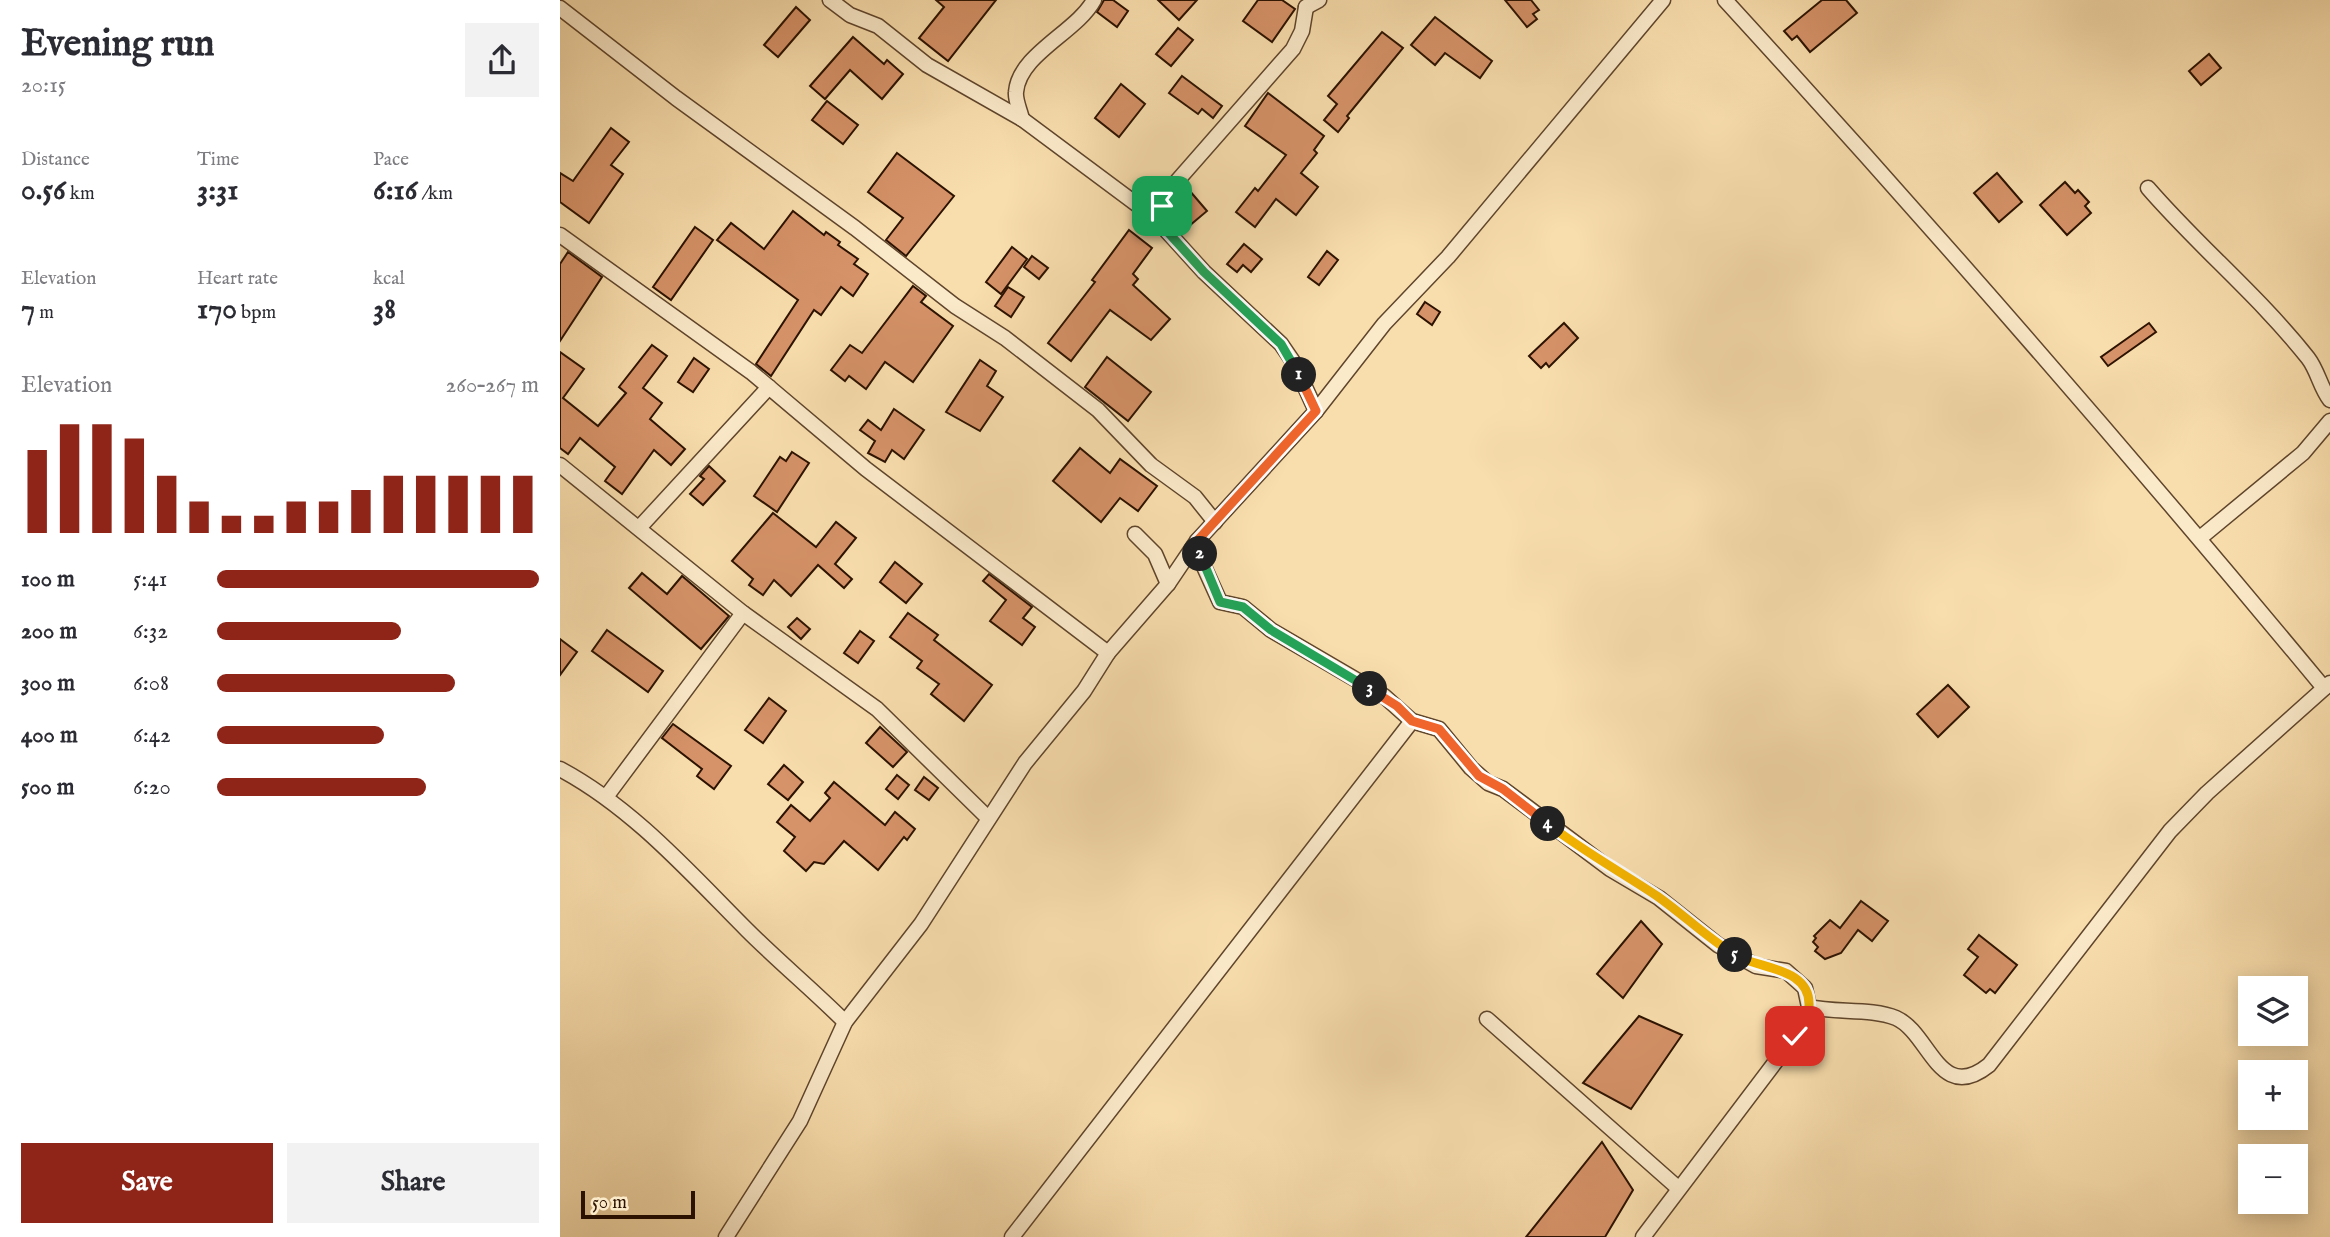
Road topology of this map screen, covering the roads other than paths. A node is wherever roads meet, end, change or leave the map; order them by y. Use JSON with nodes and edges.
{"nodes":[{"id":1,"x":830,"y":0,"type":"edge"},
{"id":2,"x":1094,"y":0,"type":"edge"},
{"id":3,"x":1725,"y":0,"type":"edge"},
{"id":4,"x":1308,"y":2,"type":"edge"},
{"id":5,"x":1657,"y":4,"type":"edge"},
{"id":6,"x":560,"y":8,"type":"edge"},
{"id":7,"x":1022,"y":119,"type":"junction"},
{"id":8,"x":2148,"y":188,"type":"dead end"},
{"id":9,"x":1155,"y":218,"type":"junction"},
{"id":10,"x":560,"y":235,"type":"edge"},
{"id":11,"x":769,"y":387,"type":"junction"},
{"id":12,"x":2330,"y":400,"type":"edge"},
{"id":13,"x":1316,"y":411,"type":"junction"},
{"id":14,"x":2330,"y":421,"type":"edge"},
{"id":15,"x":560,"y":465,"type":"edge"},
{"id":16,"x":1215,"y":522,"type":"junction"},
{"id":17,"x":639,"y":528,"type":"junction"},
{"id":18,"x":1135,"y":534,"type":"dead end"},
{"id":19,"x":2200,"y":538,"type":"junction"},
{"id":20,"x":1197,"y":541,"type":"junction"},
{"id":21,"x":1168,"y":584,"type":"junction"},
{"id":22,"x":743,"y":613,"type":"junction"},
{"id":23,"x":1108,"y":653,"type":"junction"},
{"id":24,"x":2327,"y":685,"type":"edge"},
{"id":25,"x":1412,"y":721,"type":"junction"},
{"id":26,"x":560,"y":769,"type":"edge"},
{"id":27,"x":606,"y":797,"type":"junction"},
{"id":28,"x":988,"y":818,"type":"junction"},
{"id":29,"x":1809,"y":1007,"type":"junction"},
{"id":30,"x":1487,"y":1019,"type":"dead end"},
{"id":31,"x":845,"y":1022,"type":"junction"},
{"id":32,"x":1678,"y":1188,"type":"junction"},
{"id":33,"x":726,"y":1237,"type":"edge"},
{"id":34,"x":1012,"y":1237,"type":"edge"},
{"id":35,"x":1643,"y":1237,"type":"edge"}],
"edges":[{"from":1,"to":7,"type":"street"},
{"from":2,"to":7,"type":"street"},
{"from":3,"to":19,"type":"street"},
{"from":4,"to":9,"type":"street"},
{"from":5,"to":13,"type":"street"},
{"from":6,"to":16,"type":"street"},
{"from":7,"to":9,"type":"street"},
{"from":8,"to":12,"type":"street"},
{"from":9,"to":13,"type":"street"},
{"from":10,"to":11,"type":"street"},
{"from":11,"to":17,"type":"street"},
{"from":11,"to":23,"type":"street"},
{"from":13,"to":16,"type":"street"},
{"from":14,"to":19,"type":"street"},
{"from":15,"to":17,"type":"street"},
{"from":16,"to":20,"type":"street"},
{"from":17,"to":22,"type":"street"},
{"from":18,"to":21,"type":"street"},
{"from":19,"to":24,"type":"street"},
{"from":20,"to":21,"type":"street"},
{"from":20,"to":25,"type":"street"},
{"from":21,"to":23,"type":"street"},
{"from":22,"to":27,"type":"street"},
{"from":22,"to":28,"type":"street"},
{"from":23,"to":28,"type":"street"},
{"from":24,"to":29,"type":"street"},
{"from":25,"to":29,"type":"street"},
{"from":25,"to":34,"type":"street"},
{"from":26,"to":27,"type":"street"},
{"from":27,"to":31,"type":"street"},
{"from":28,"to":31,"type":"street"},
{"from":29,"to":32,"type":"street"},
{"from":30,"to":32,"type":"street"},
{"from":31,"to":33,"type":"street"},
{"from":32,"to":35,"type":"street"}]}
